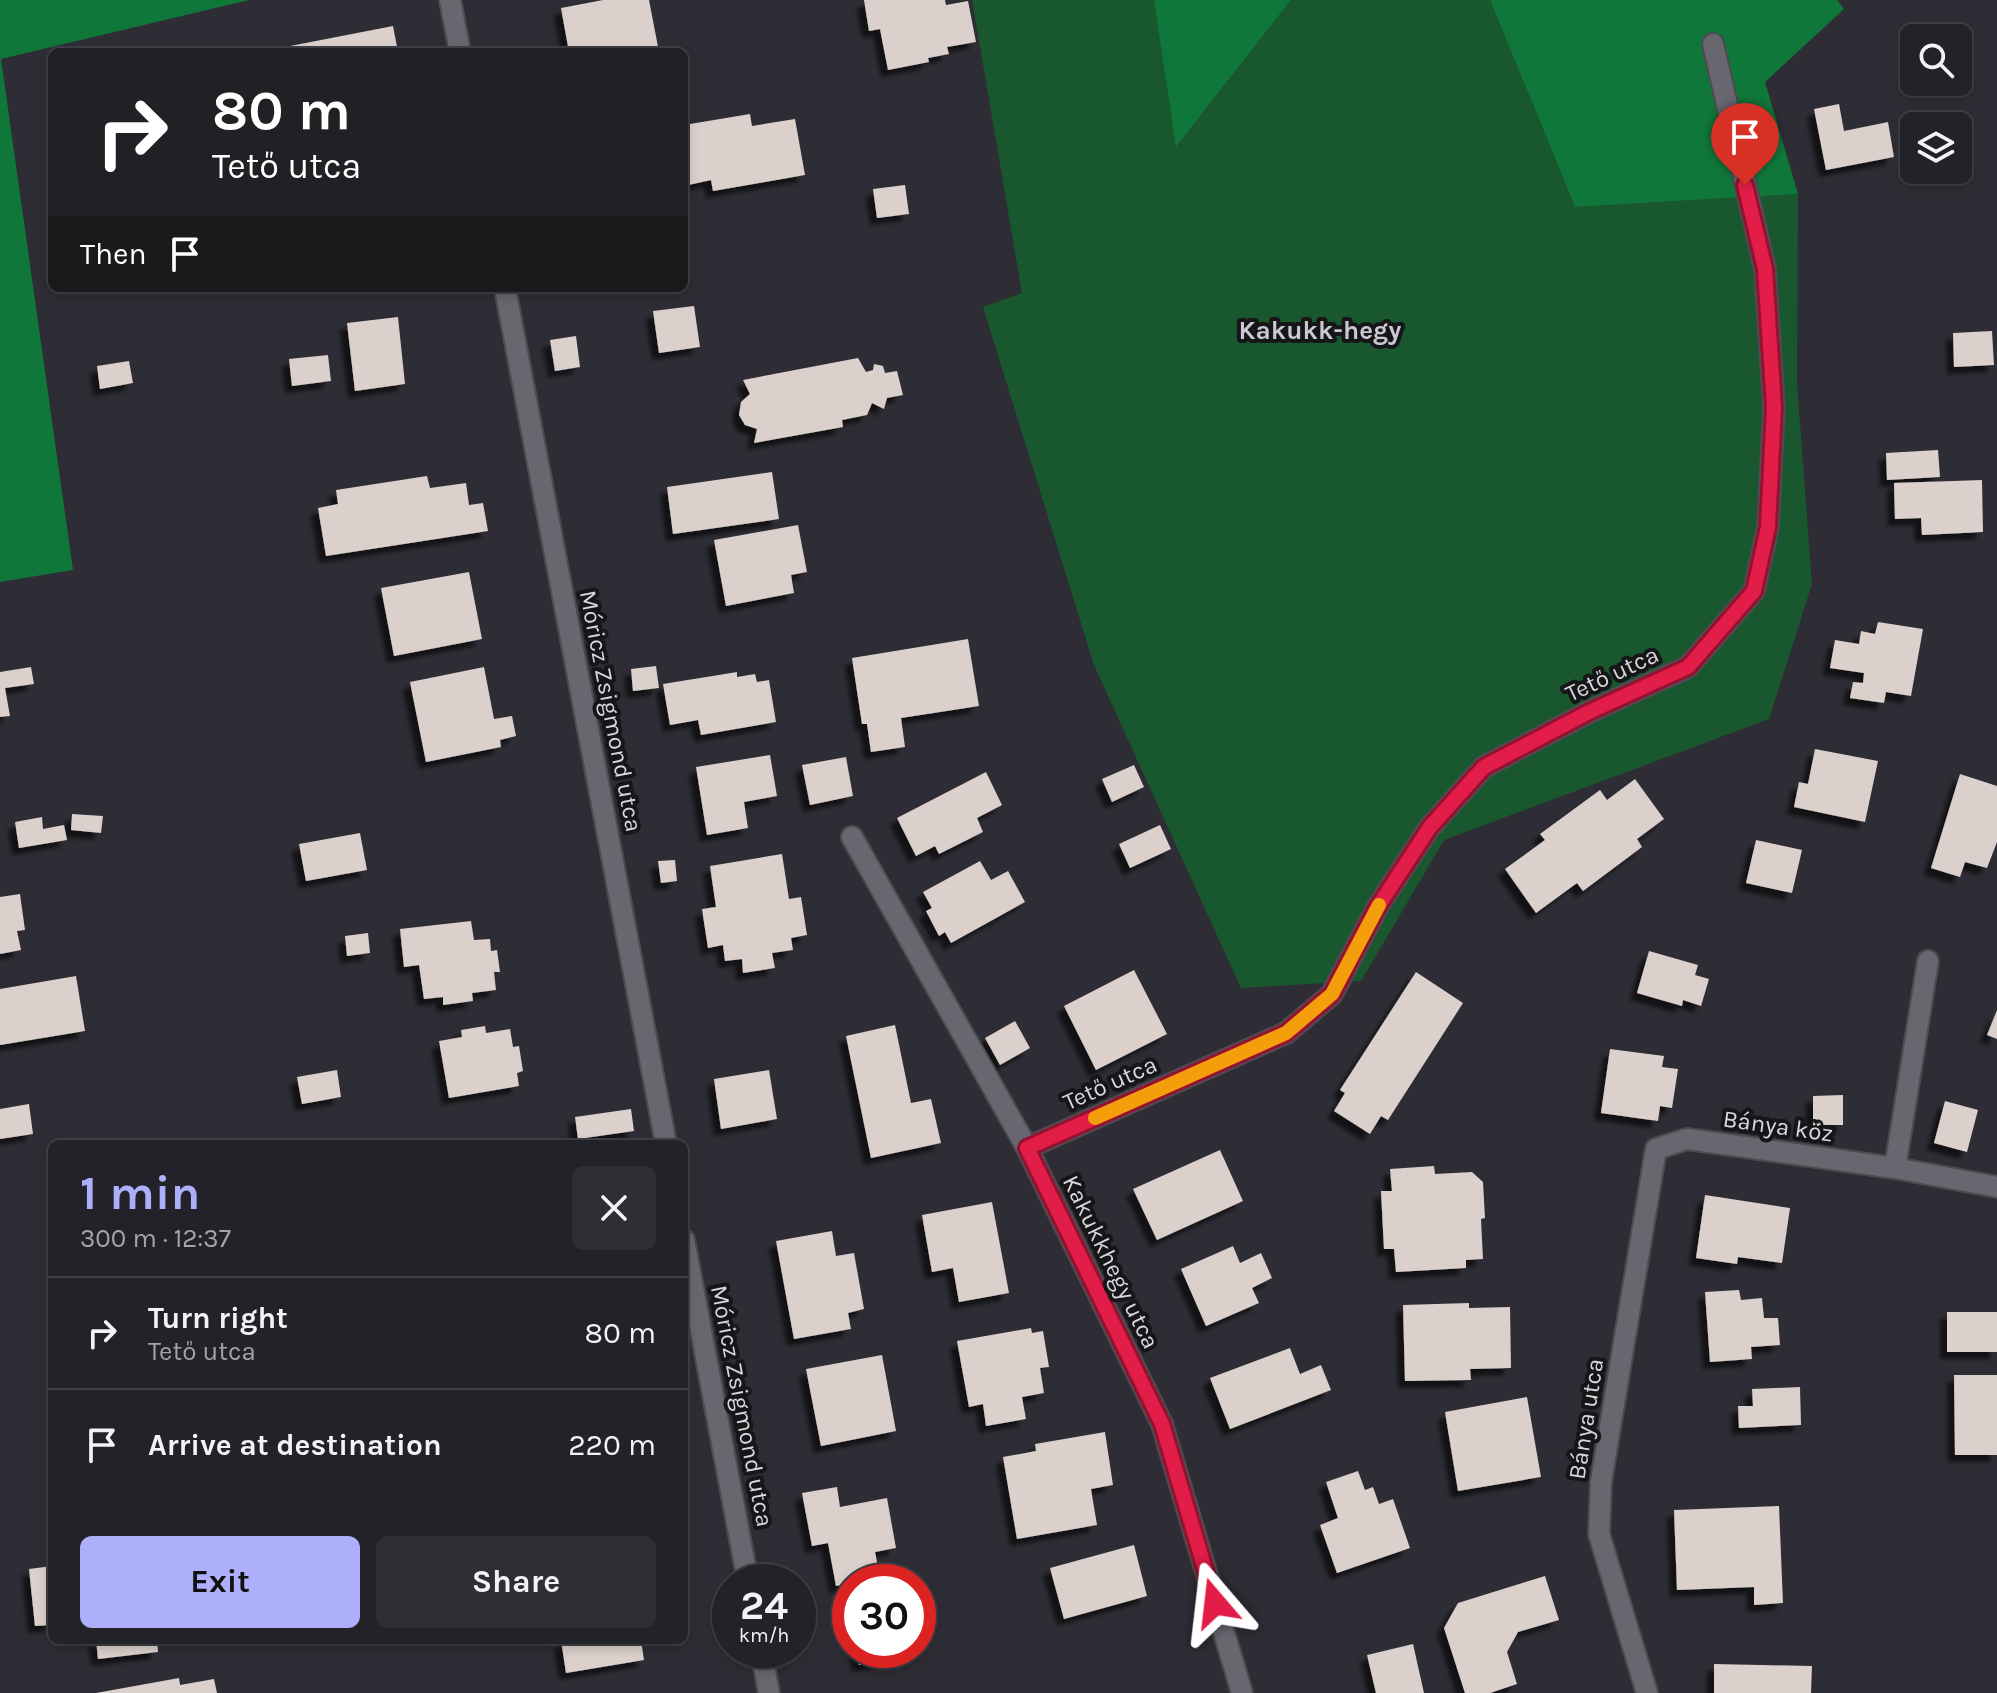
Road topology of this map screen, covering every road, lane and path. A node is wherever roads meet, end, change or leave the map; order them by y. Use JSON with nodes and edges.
{"nodes":[{"id":1,"x":450,"y":0,"type":"edge"},
{"id":2,"x":1713,"y":44,"type":"dead end"},
{"id":3,"x":459,"y":48,"type":"edge"},
{"id":4,"x":506,"y":292,"type":"edge"},
{"id":5,"x":852,"y":837,"type":"dead end"},
{"id":6,"x":1928,"y":961,"type":"dead end"},
{"id":7,"x":665,"y":1140,"type":"edge"},
{"id":8,"x":1027,"y":1148,"type":"junction"},
{"id":9,"x":1656,"y":1149,"type":"joint"},
{"id":10,"x":1895,"y":1168,"type":"junction"},
{"id":11,"x":1997,"y":1187,"type":"edge"},
{"id":12,"x":688,"y":1261,"type":"edge"},
{"id":13,"x":745,"y":1564,"type":"edge"},
{"id":14,"x":764,"y":1668,"type":"edge"},
{"id":15,"x":769,"y":1693,"type":"edge"},
{"id":16,"x":1242,"y":1693,"type":"edge"},
{"id":17,"x":1647,"y":1693,"type":"edge"}],
"edges":[{"from":1,"to":3,"type":"street"},
{"from":2,"to":8,"type":"street","name":"Tető utca"},
{"from":4,"to":7,"type":"street","name":"Móricz Zsigmond utca"},
{"from":5,"to":8,"type":"street","name":"Kakukkhegy utca"},
{"from":6,"to":10,"type":"street"},
{"from":8,"to":16,"type":"street","name":"Kakukkhegy utca"},
{"from":9,"to":10,"type":"street","name":"Bánya köz"},
{"from":9,"to":17,"type":"street","name":"Bánya utca"},
{"from":10,"to":11,"type":"street","name":"Bánya köz"},
{"from":12,"to":13,"type":"street","name":"Móricz Zsigmond utca"},
{"from":14,"to":15,"type":"street"}]}
